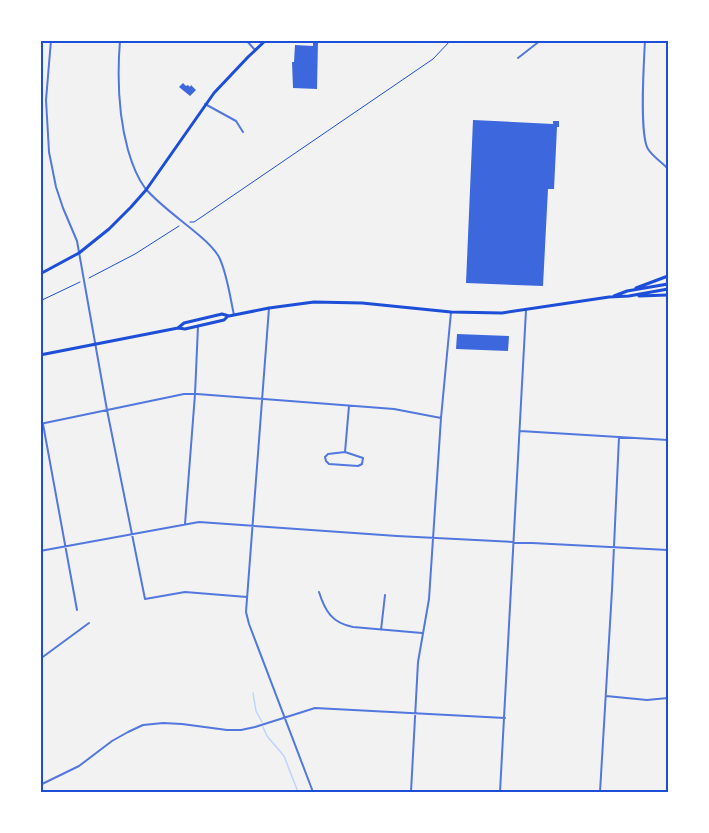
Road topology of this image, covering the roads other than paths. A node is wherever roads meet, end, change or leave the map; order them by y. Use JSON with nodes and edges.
{"nodes":[{"id":1,"x":51,"y":40,"type":"edge"},
{"id":2,"x":120,"y":40,"type":"edge"},
{"id":3,"x":246,"y":40,"type":"edge"},
{"id":4,"x":267,"y":40,"type":"edge"},
{"id":5,"x":542,"y":40,"type":"edge"},
{"id":6,"x":645,"y":40,"type":"edge"},
{"id":7,"x":255,"y":50,"type":"junction"},
{"id":8,"x":518,"y":58,"type":"dead end"},
{"id":9,"x":205,"y":104,"type":"junction"},
{"id":10,"x":243,"y":132,"type":"dead end"},
{"id":11,"x":669,"y":169,"type":"edge"},
{"id":12,"x":146,"y":190,"type":"junction"},
{"id":13,"x":79,"y":253,"type":"junction"},
{"id":14,"x":40,"y":274,"type":"edge"},
{"id":15,"x":669,"y":276,"type":"edge"},
{"id":16,"x":669,"y":284,"type":"edge"},
{"id":17,"x":669,"y":289,"type":"edge"},
{"id":18,"x":627,"y":291,"type":"junction"},
{"id":19,"x":669,"y":295,"type":"edge"},
{"id":20,"x":629,"y":296,"type":"junction"},
{"id":21,"x":609,"y":297,"type":"junction"},
{"id":22,"x":269,"y":308,"type":"junction"},
{"id":23,"x":526,"y":310,"type":"junction"},
{"id":24,"x":451,"y":312,"type":"junction"},
{"id":25,"x":234,"y":315,"type":"junction"},
{"id":26,"x":229,"y":316,"type":"junction"},
{"id":27,"x":198,"y":326,"type":"junction"},
{"id":28,"x":178,"y":328,"type":"junction"},
{"id":29,"x":96,"y":344,"type":"junction"},
{"id":30,"x":40,"y":355,"type":"edge"},
{"id":31,"x":195,"y":394,"type":"junction"},
{"id":32,"x":262,"y":400,"type":"junction"},
{"id":33,"x":348,"y":406,"type":"junction"},
{"id":34,"x":107,"y":410,"type":"junction"},
{"id":35,"x":441,"y":418,"type":"junction"},
{"id":36,"x":42,"y":423,"type":"edge"},
{"id":37,"x":520,"y":431,"type":"junction"},
{"id":38,"x":619,"y":437,"type":"junction"},
{"id":39,"x":669,"y":440,"type":"edge"},
{"id":40,"x":345,"y":452,"type":"junction"},
{"id":41,"x":185,"y":524,"type":"junction"},
{"id":42,"x":252,"y":525,"type":"junction"},
{"id":43,"x":132,"y":533,"type":"junction"},
{"id":44,"x":434,"y":538,"type":"junction"},
{"id":45,"x":514,"y":543,"type":"junction"},
{"id":46,"x":66,"y":545,"type":"junction"},
{"id":47,"x":614,"y":548,"type":"junction"},
{"id":48,"x":669,"y":550,"type":"edge"},
{"id":49,"x":40,"y":551,"type":"edge"},
{"id":50,"x":319,"y":592,"type":"dead end"},
{"id":51,"x":385,"y":595,"type":"dead end"},
{"id":52,"x":247,"y":597,"type":"junction"},
{"id":53,"x":77,"y":610,"type":"dead end"},
{"id":54,"x":89,"y":623,"type":"dead end"},
{"id":55,"x":381,"y":630,"type":"junction"},
{"id":56,"x":422,"y":633,"type":"junction"},
{"id":57,"x":40,"y":658,"type":"edge"},
{"id":58,"x":606,"y":696,"type":"junction"},
{"id":59,"x":669,"y":698,"type":"edge"},
{"id":60,"x":415,"y":713,"type":"junction"},
{"id":61,"x":284,"y":717,"type":"junction"},
{"id":62,"x":505,"y":718,"type":"junction"},
{"id":63,"x":40,"y":784,"type":"edge"},
{"id":64,"x":313,"y":792,"type":"edge"},
{"id":65,"x":411,"y":792,"type":"edge"},
{"id":66,"x":500,"y":792,"type":"edge"},
{"id":67,"x":600,"y":792,"type":"edge"}],
"edges":[{"from":1,"to":13,"type":"street"},
{"from":2,"to":12,"type":"street"},
{"from":3,"to":7,"type":"street"},
{"from":4,"to":7,"type":"main road"},
{"from":5,"to":8,"type":"street"},
{"from":6,"to":11,"type":"street"},
{"from":7,"to":9,"type":"main road"},
{"from":9,"to":10,"type":"street"},
{"from":9,"to":12,"type":"main road"},
{"from":12,"to":13,"type":"main road"},
{"from":12,"to":25,"type":"street"},
{"from":13,"to":14,"type":"main road"},
{"from":13,"to":29,"type":"street"},
{"from":15,"to":18,"type":"main road"},
{"from":16,"to":18,"type":"main road"},
{"from":17,"to":20,"type":"main road"},
{"from":18,"to":21,"type":"main road"},
{"from":19,"to":20,"type":"main road"},
{"from":20,"to":21,"type":"main road"},
{"from":21,"to":23,"type":"main road"},
{"from":22,"to":24,"type":"main road"},
{"from":22,"to":25,"type":"main road"},
{"from":22,"to":32,"type":"street"},
{"from":23,"to":24,"type":"main road"},
{"from":23,"to":37,"type":"street"},
{"from":24,"to":35,"type":"street"},
{"from":25,"to":26,"type":"main road"},
{"from":26,"to":27,"type":"main road"},
{"from":26,"to":28,"type":"main road"},
{"from":27,"to":28,"type":"main road"},
{"from":27,"to":31,"type":"street"},
{"from":28,"to":29,"type":"main road"},
{"from":29,"to":30,"type":"main road"},
{"from":29,"to":34,"type":"street"},
{"from":31,"to":32,"type":"street"},
{"from":31,"to":34,"type":"street"},
{"from":31,"to":41,"type":"street"},
{"from":32,"to":33,"type":"street"},
{"from":32,"to":42,"type":"street"},
{"from":33,"to":35,"type":"street"},
{"from":33,"to":40,"type":"street"},
{"from":34,"to":36,"type":"street"},
{"from":34,"to":43,"type":"street"},
{"from":35,"to":44,"type":"street"},
{"from":36,"to":46,"type":"street"},
{"from":37,"to":38,"type":"street"},
{"from":37,"to":45,"type":"street"},
{"from":38,"to":39,"type":"street"},
{"from":38,"to":47,"type":"street"},
{"from":40,"to":40,"type":"street"},
{"from":41,"to":42,"type":"street"},
{"from":41,"to":43,"type":"street"},
{"from":42,"to":44,"type":"street"},
{"from":42,"to":52,"type":"street"},
{"from":43,"to":46,"type":"street"},
{"from":43,"to":52,"type":"street"},
{"from":44,"to":45,"type":"street"},
{"from":44,"to":56,"type":"street"},
{"from":45,"to":47,"type":"street"},
{"from":45,"to":62,"type":"street"},
{"from":46,"to":49,"type":"street"},
{"from":46,"to":53,"type":"street"},
{"from":47,"to":48,"type":"street"},
{"from":47,"to":58,"type":"street"},
{"from":50,"to":55,"type":"street"},
{"from":51,"to":55,"type":"street"},
{"from":52,"to":61,"type":"street"},
{"from":54,"to":57,"type":"street"},
{"from":55,"to":56,"type":"street"},
{"from":56,"to":60,"type":"street"},
{"from":58,"to":59,"type":"street"},
{"from":58,"to":67,"type":"street"},
{"from":60,"to":61,"type":"street"},
{"from":60,"to":62,"type":"street"},
{"from":60,"to":65,"type":"street"},
{"from":61,"to":63,"type":"street"},
{"from":61,"to":64,"type":"street"},
{"from":62,"to":66,"type":"street"}]}
